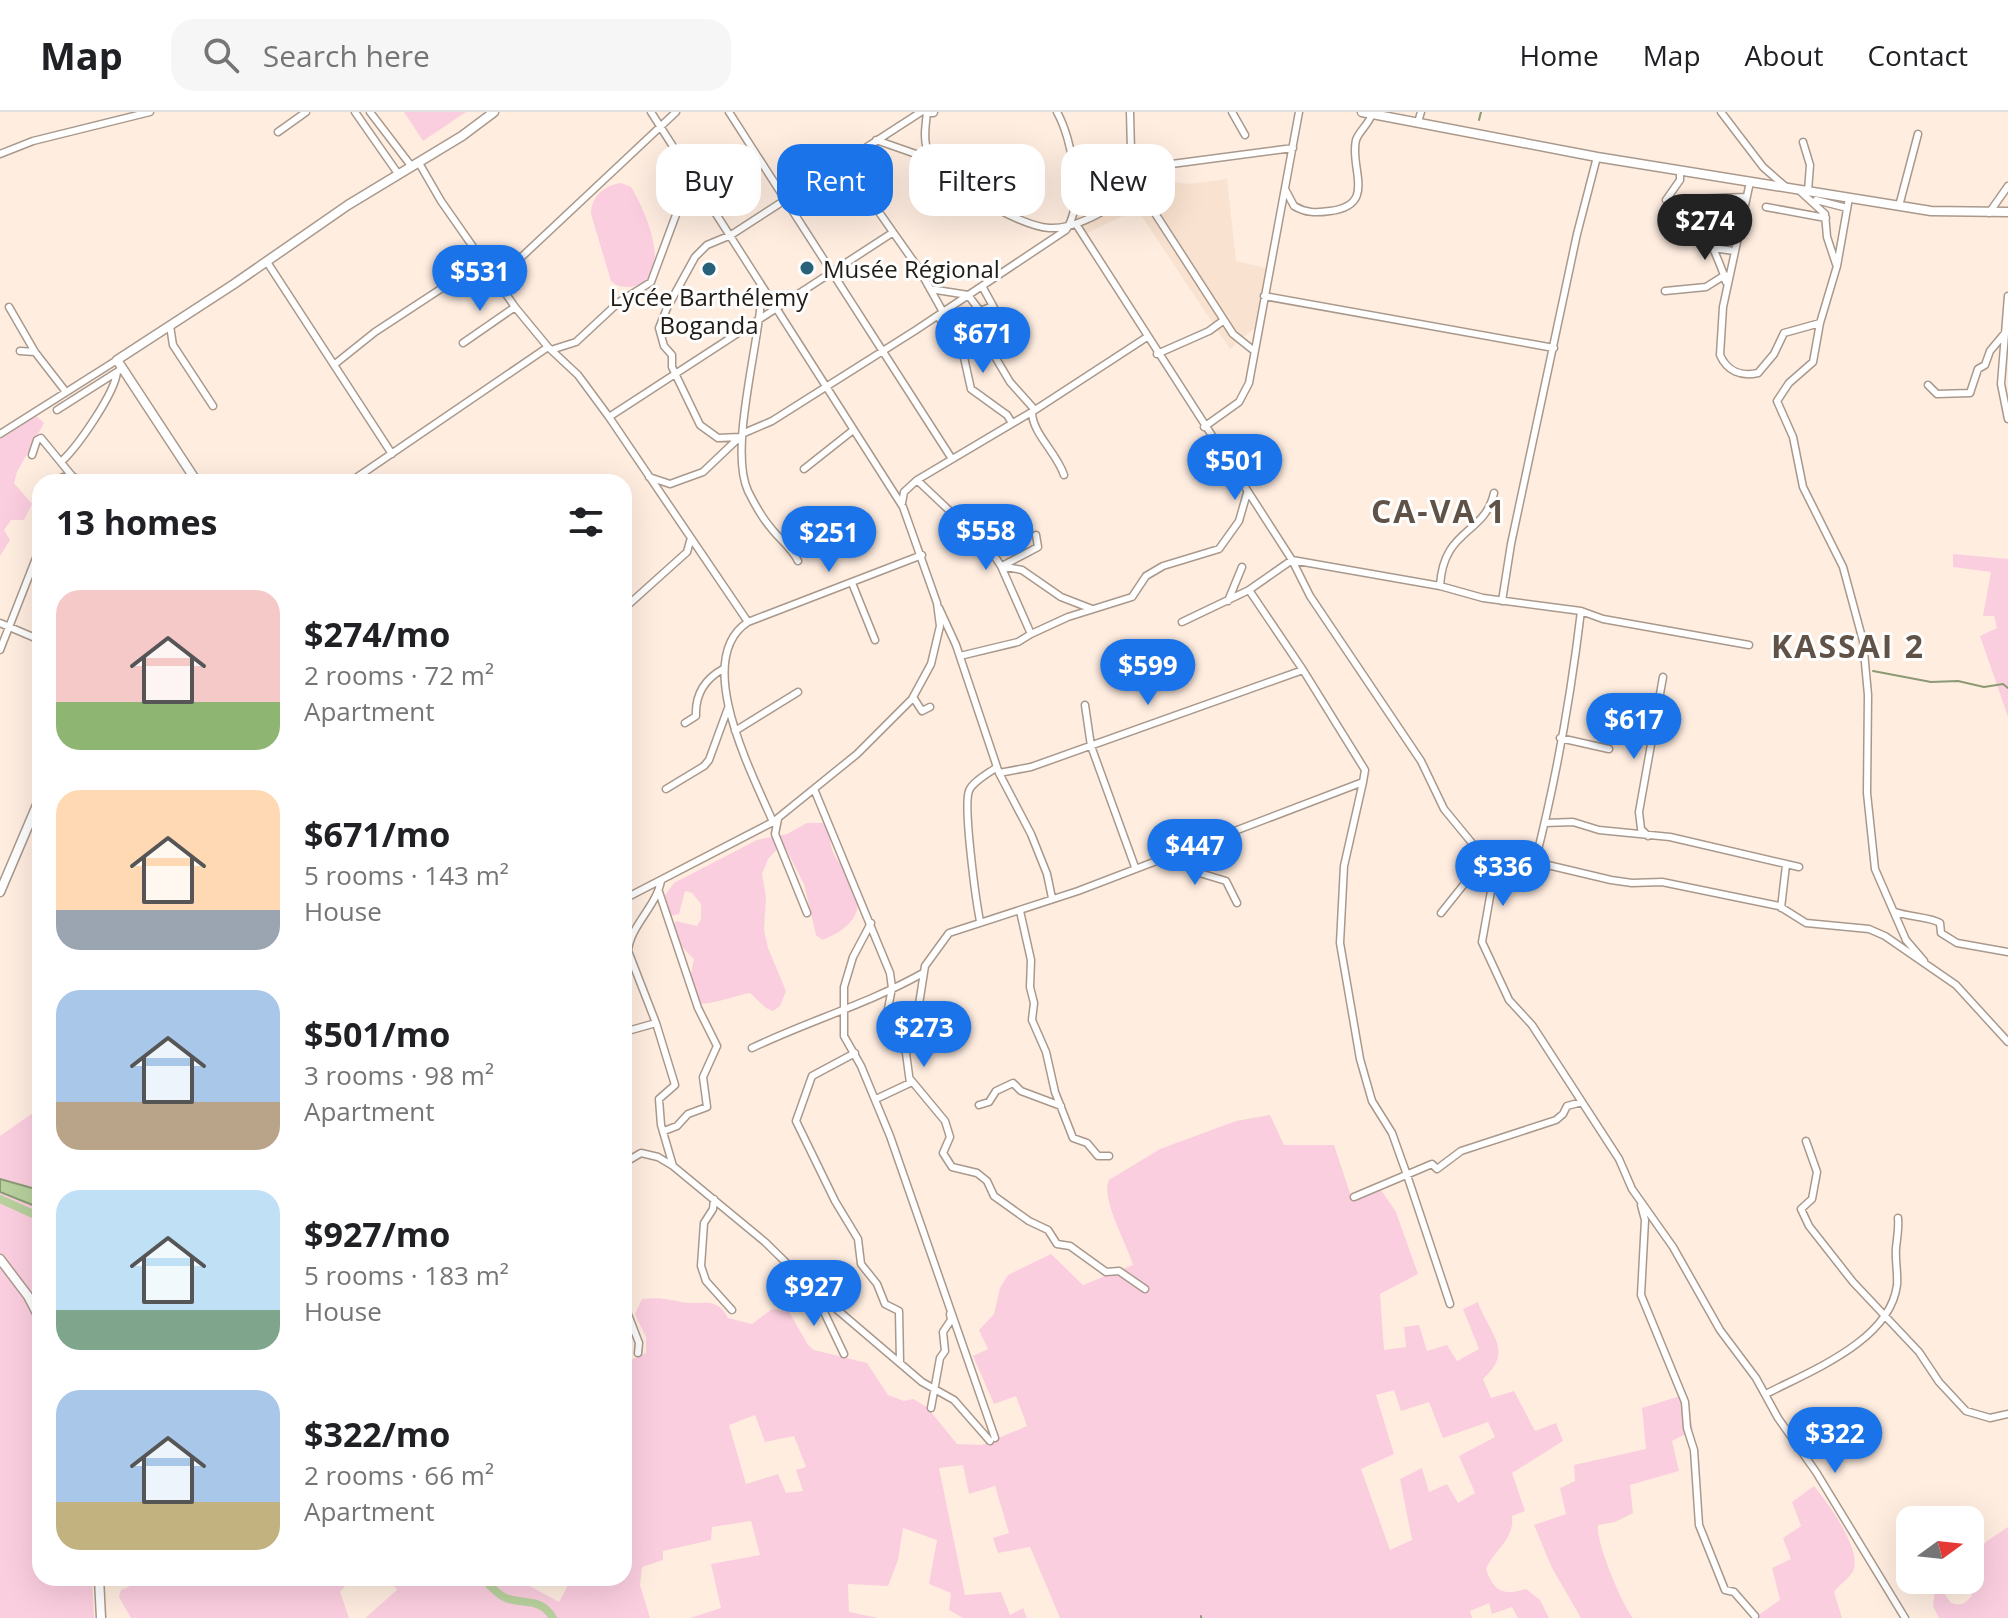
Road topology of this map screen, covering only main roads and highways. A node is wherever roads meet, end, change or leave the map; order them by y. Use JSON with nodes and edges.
{"nodes":[{"id":1,"x":494,"y":112,"type":"edge"},
{"id":2,"x":1362,"y":112,"type":"edge"},
{"id":3,"x":2008,"y":212,"type":"edge"},
{"id":4,"x":192,"y":474,"type":"edge"},
{"id":5,"x":32,"y":817,"type":"edge"},
{"id":6,"x":0,"y":892,"type":"edge"},
{"id":7,"x":0,"y":1259,"type":"edge"},
{"id":8,"x":32,"y":1304,"type":"edge"},
{"id":9,"x":99,"y":1586,"type":"edge"},
{"id":10,"x":101,"y":1618,"type":"edge"}],
"edges":[{"from":1,"to":4,"type":"main road"},
{"from":2,"to":3,"type":"main road"},
{"from":5,"to":6,"type":"main road"},
{"from":7,"to":8,"type":"main road"},
{"from":9,"to":10,"type":"main road"}]}
